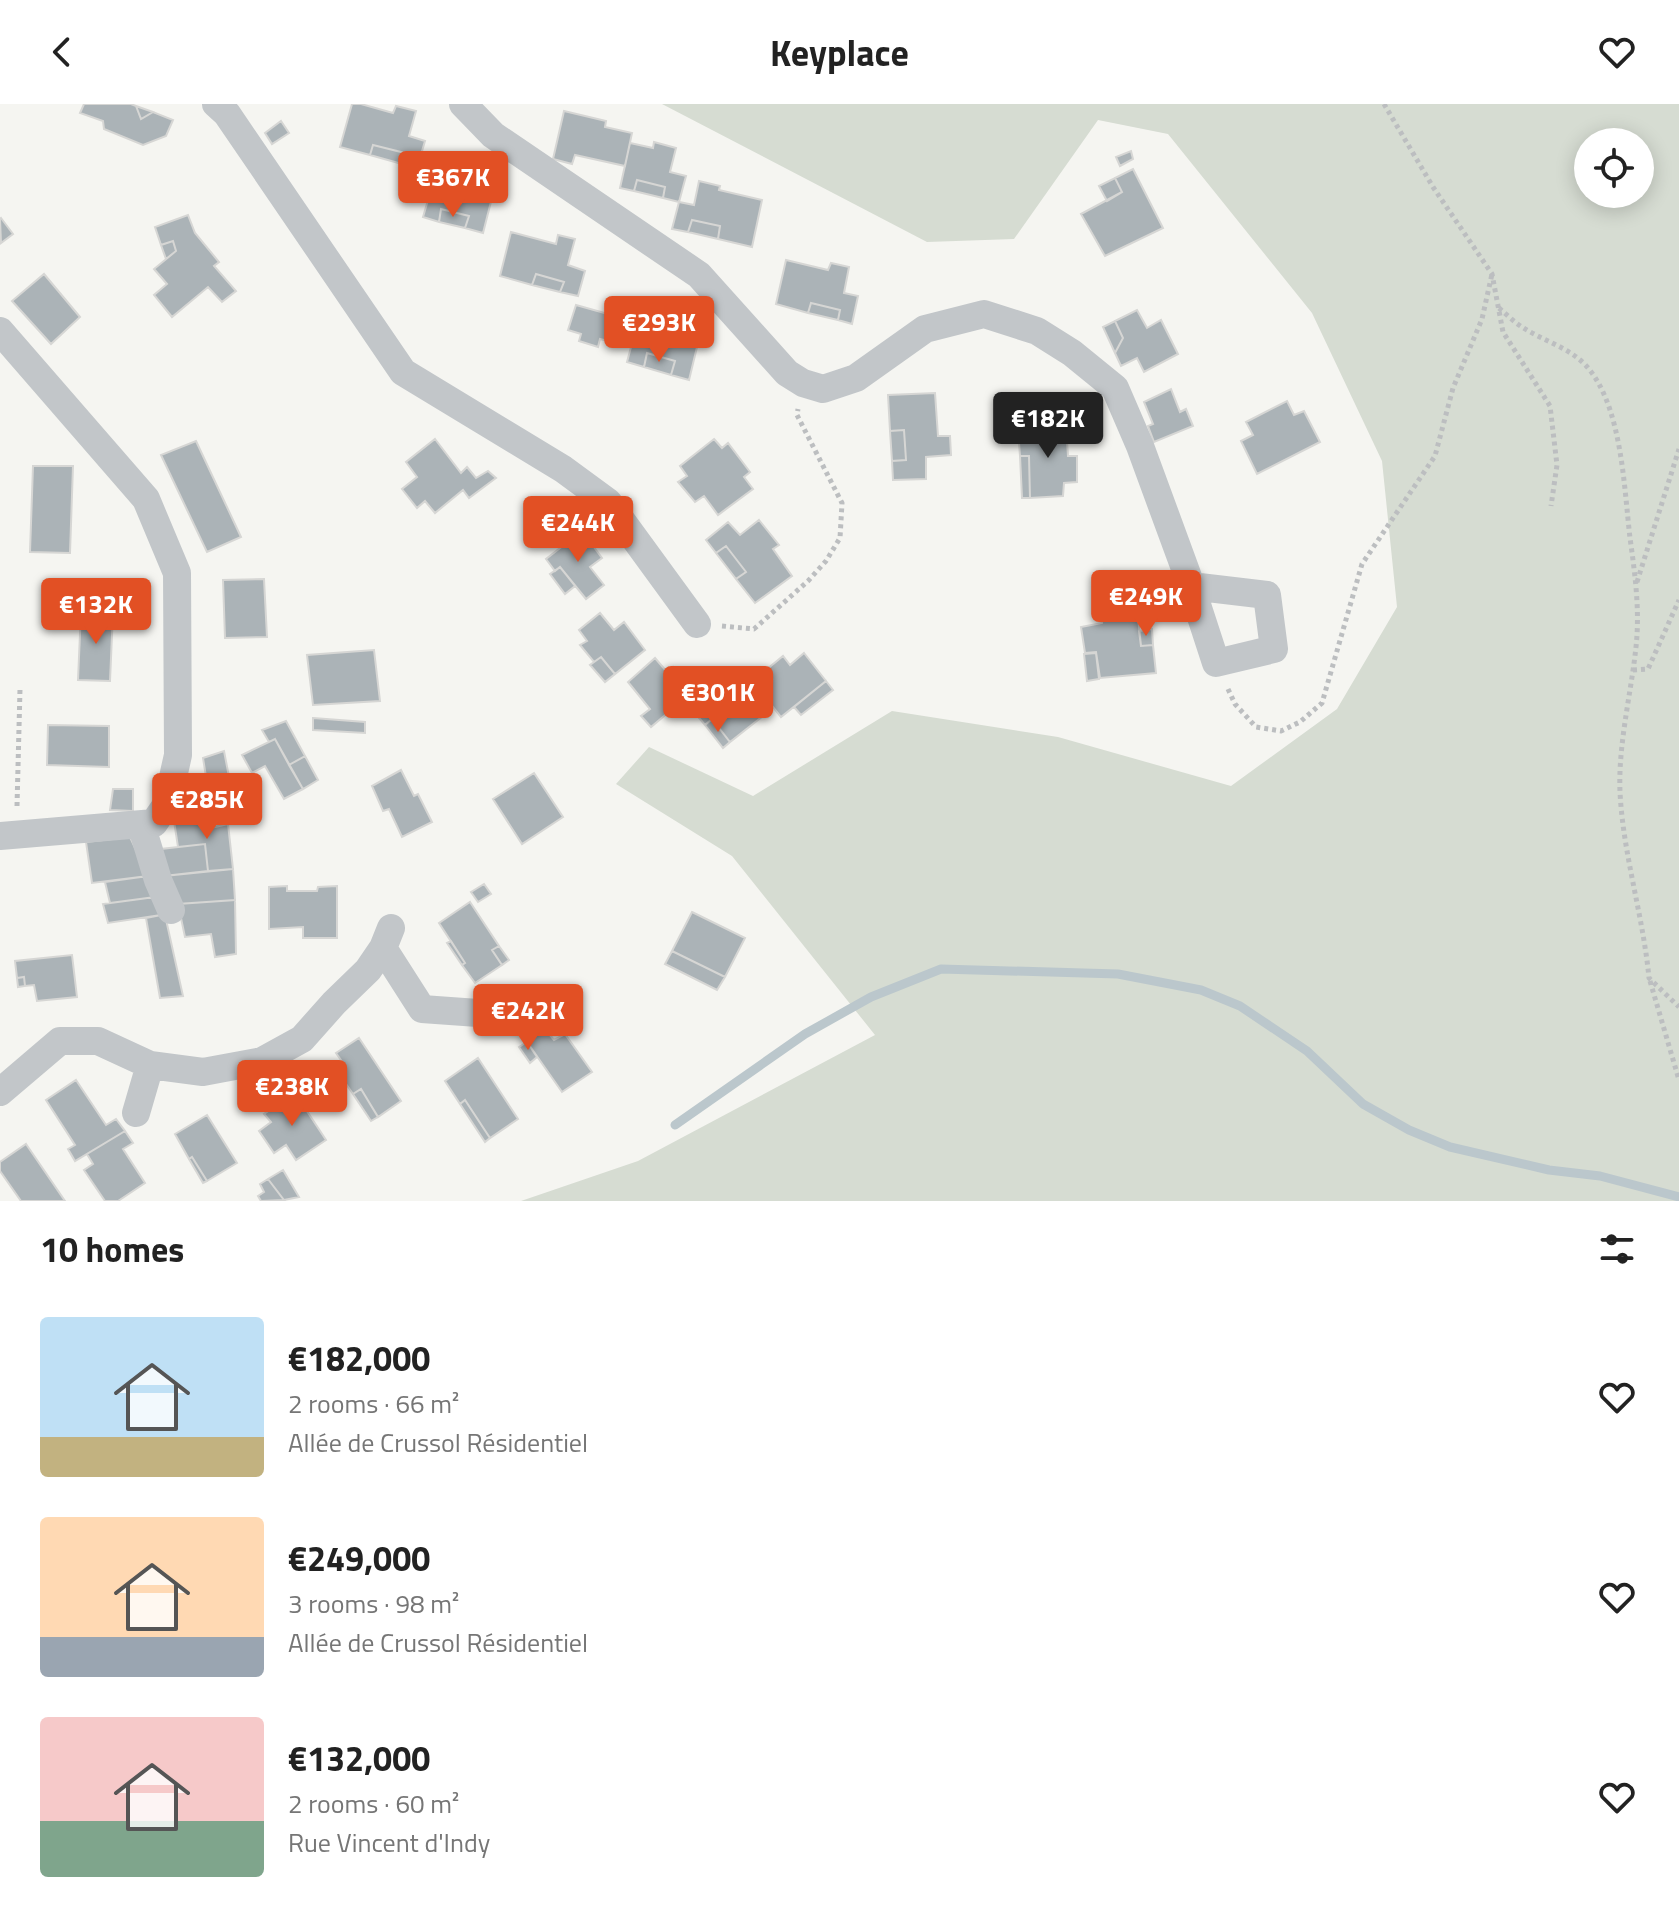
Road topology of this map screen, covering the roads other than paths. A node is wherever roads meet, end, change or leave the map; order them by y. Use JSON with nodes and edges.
{"nodes":[{"id":1,"x":216,"y":104,"type":"edge"},
{"id":2,"x":463,"y":104,"type":"edge"},
{"id":3,"x":0,"y":331,"type":"edge"},
{"id":4,"x":1191,"y":586,"type":"junction"},
{"id":5,"x":697,"y":624,"type":"road end"},
{"id":6,"x":141,"y":824,"type":"junction"},
{"id":7,"x":8,"y":835,"type":"edge"},
{"id":8,"x":171,"y":910,"type":"dead end"},
{"id":9,"x":478,"y":1013,"type":"dead end"},
{"id":10,"x":150,"y":1065,"type":"junction"},
{"id":11,"x":0,"y":1092,"type":"edge"},
{"id":12,"x":136,"y":1113,"type":"dead end"}],
"edges":[{"from":1,"to":5,"type":"street"},
{"from":2,"to":4,"type":"street"},
{"from":3,"to":6,"type":"street"},
{"from":4,"to":4,"type":"street"},
{"from":6,"to":7,"type":"street"},
{"from":6,"to":8,"type":"street"},
{"from":9,"to":10,"type":"street"},
{"from":10,"to":11,"type":"street"},
{"from":10,"to":12,"type":"street"}]}
